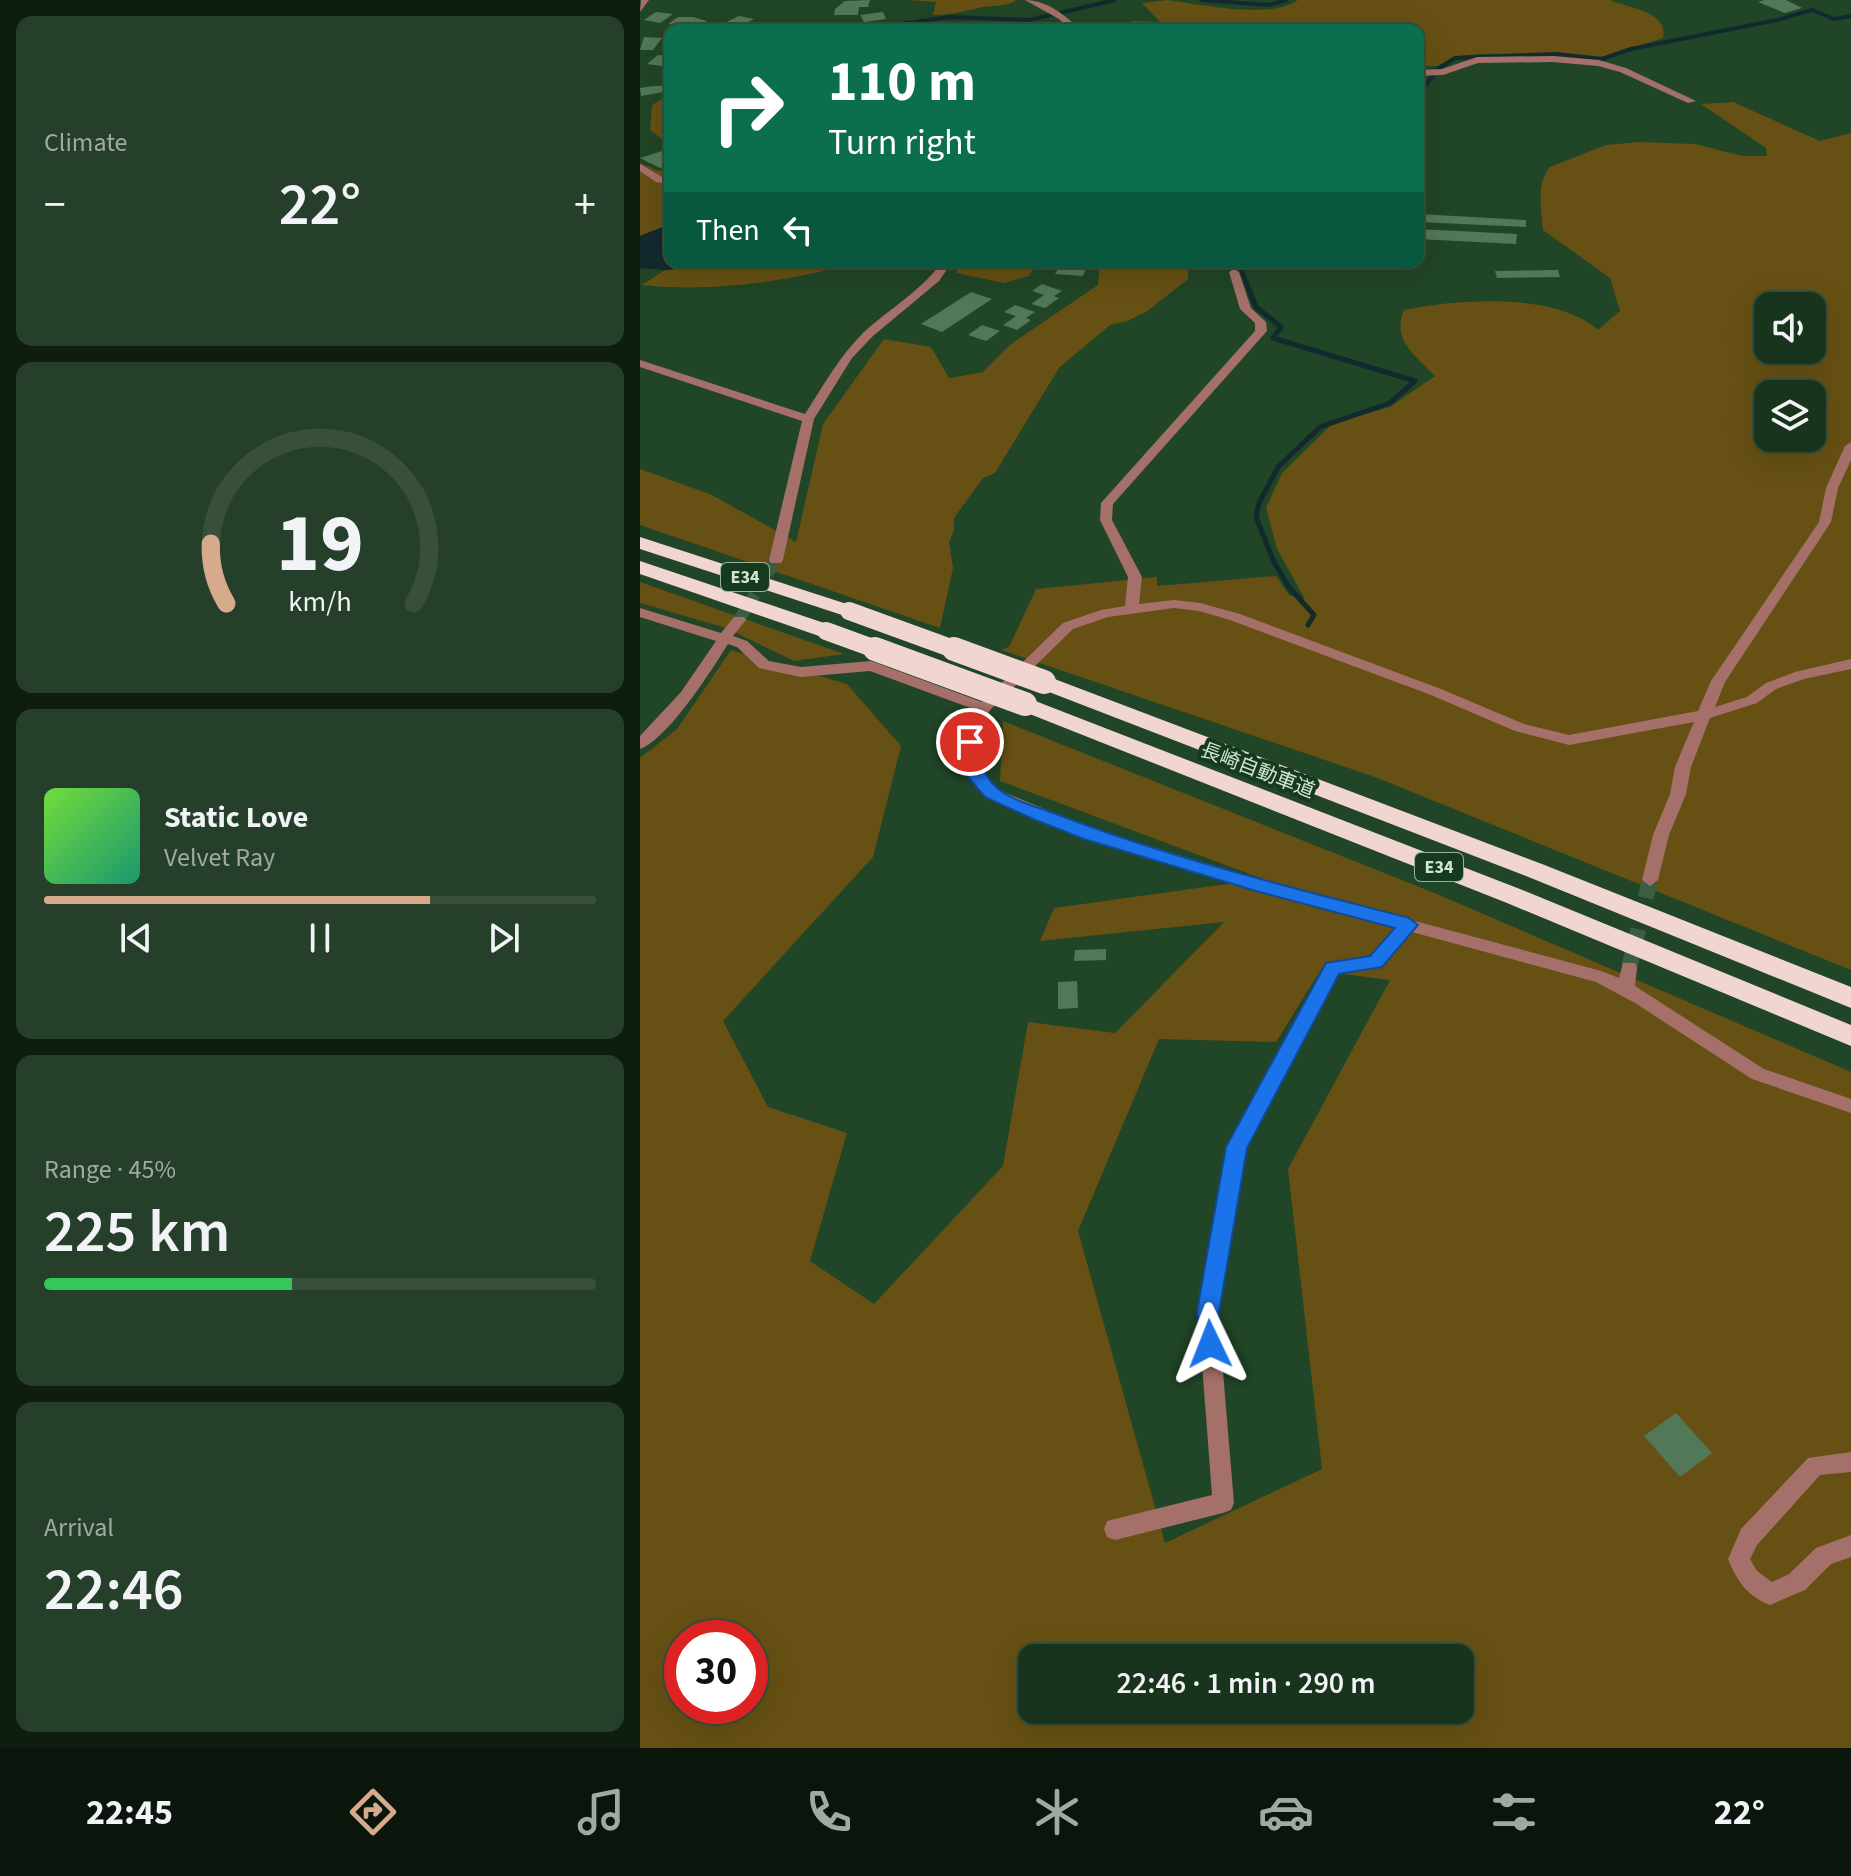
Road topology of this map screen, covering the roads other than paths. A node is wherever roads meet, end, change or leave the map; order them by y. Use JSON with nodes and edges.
{"nodes":[{"id":1,"x":645,"y":0,"type":"edge"},
{"id":2,"x":1029,"y":0,"type":"edge"},
{"id":3,"x":640,"y":9,"type":"edge"},
{"id":4,"x":1070,"y":24,"type":"edge"},
{"id":5,"x":1424,"y":73,"type":"edge"},
{"id":6,"x":1691,"y":101,"type":"dead end"},
{"id":7,"x":640,"y":167,"type":"edge"},
{"id":8,"x":664,"y":180,"type":"edge"},
{"id":9,"x":943,"y":268,"type":"edge"},
{"id":10,"x":1234,"y":272,"type":"dead end"},
{"id":11,"x":640,"y":363,"type":"edge"},
{"id":12,"x":808,"y":419,"type":"junction"},
{"id":13,"x":1851,"y":446,"type":"edge"},
{"id":14,"x":640,"y":543,"type":"edge"},
{"id":15,"x":776,"y":560,"type":"tunnel mouth"},
{"id":16,"x":640,"y":567,"type":"edge"},
{"id":17,"x":1132,"y":608,"type":"junction"},
{"id":18,"x":640,"y":612,"type":"edge"},
{"id":19,"x":739,"y":620,"type":"tunnel mouth"},
{"id":20,"x":723,"y":637,"type":"junction"},
{"id":21,"x":1851,"y":664,"type":"edge"},
{"id":22,"x":984,"y":708,"type":"junction"},
{"id":23,"x":1704,"y":715,"type":"junction"},
{"id":24,"x":640,"y":744,"type":"edge"},
{"id":25,"x":1650,"y":880,"type":"tunnel mouth"},
{"id":26,"x":1409,"y":925,"type":"junction"},
{"id":27,"x":1629,"y":968,"type":"tunnel mouth"},
{"id":28,"x":1626,"y":988,"type":"junction"},
{"id":29,"x":1851,"y":998,"type":"edge"},
{"id":30,"x":1851,"y":1036,"type":"edge"},
{"id":31,"x":1851,"y":1106,"type":"edge"},
{"id":32,"x":1851,"y":1462,"type":"edge"},
{"id":33,"x":1115,"y":1529,"type":"dead end"},
{"id":34,"x":1851,"y":1546,"type":"edge"}],
"edges":[{"from":1,"to":3,"type":"street"},
{"from":2,"to":4,"type":"street"},
{"from":5,"to":6,"type":"street"},
{"from":7,"to":8,"type":"street"},
{"from":9,"to":12,"type":"street"},
{"from":10,"to":17,"type":"street"},
{"from":11,"to":12,"type":"street"},
{"from":12,"to":15,"type":"street"},
{"from":13,"to":23,"type":"street"},
{"from":14,"to":29,"type":"highway","name":"長崎自動車道","number":"E34","bridge":true},
{"from":16,"to":30,"type":"highway","name":"長崎自動車道","number":"E34","bridge":true},
{"from":17,"to":22,"type":"street"},
{"from":17,"to":23,"type":"street"},
{"from":18,"to":20,"type":"street"},
{"from":19,"to":20,"type":"street"},
{"from":20,"to":22,"type":"street"},
{"from":20,"to":24,"type":"street"},
{"from":21,"to":23,"type":"street"},
{"from":22,"to":26,"type":"street"},
{"from":23,"to":25,"type":"street"},
{"from":26,"to":28,"type":"street"},
{"from":26,"to":33,"type":"street"},
{"from":27,"to":28,"type":"street"},
{"from":28,"to":31,"type":"street"},
{"from":32,"to":34,"type":"street"}]}
